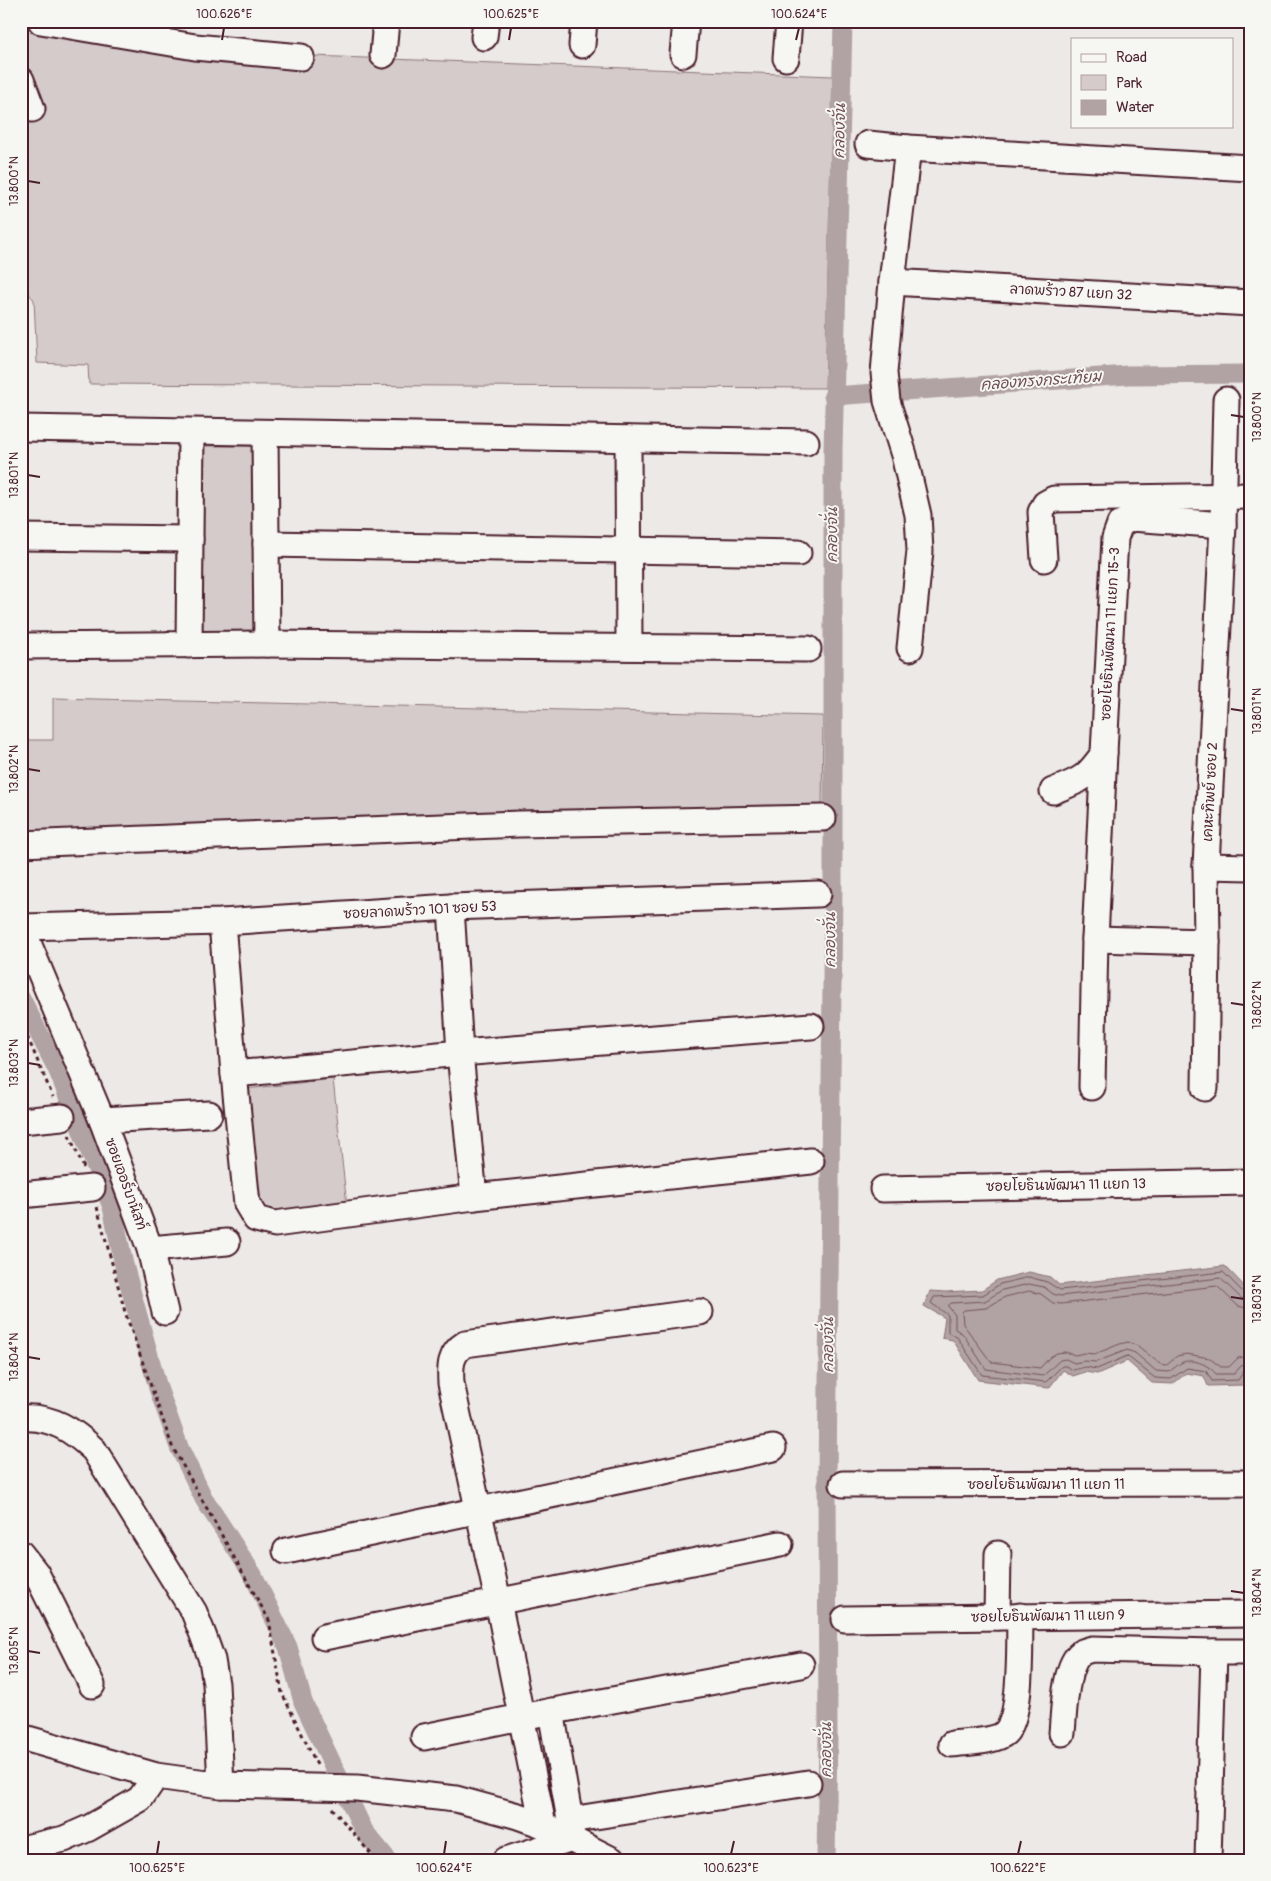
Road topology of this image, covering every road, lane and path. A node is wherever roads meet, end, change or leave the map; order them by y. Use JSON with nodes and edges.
{"nodes":[{"id":1,"x":41,"y":21,"type":"edge"},
{"id":2,"x":386,"y":21,"type":"edge"},
{"id":3,"x":686,"y":21,"type":"edge"},
{"id":4,"x":789,"y":21,"type":"edge"},
{"id":5,"x":683,"y":54,"type":"dead end"},
{"id":6,"x":383,"y":56,"type":"dead end"},
{"id":7,"x":301,"y":57,"type":"dead end"},
{"id":8,"x":786,"y":58,"type":"dead end"},
{"id":9,"x":21,"y":80,"type":"edge"},
{"id":10,"x":32,"y":109,"type":"dead end"},
{"id":11,"x":868,"y":144,"type":"dead end"},
{"id":12,"x":908,"y":148,"type":"junction"},
{"id":13,"x":1250,"y":168,"type":"edge"},
{"id":14,"x":892,"y":282,"type":"junction"},
{"id":15,"x":1250,"y":303,"type":"edge"},
{"id":16,"x":1226,"y":400,"type":"dead end"},
{"id":17,"x":21,"y":428,"type":"edge"},
{"id":18,"x":192,"y":432,"type":"junction"},
{"id":19,"x":265,"y":434,"type":"junction"},
{"id":20,"x":628,"y":439,"type":"junction"},
{"id":21,"x":806,"y":442,"type":"dead end"},
{"id":22,"x":1224,"y":495,"type":"junction"},
{"id":23,"x":1250,"y":496,"type":"edge"},
{"id":24,"x":1223,"y":524,"type":"junction"},
{"id":25,"x":21,"y":537,"type":"edge"},
{"id":26,"x":190,"y":539,"type":"junction"},
{"id":27,"x":266,"y":544,"type":"junction"},
{"id":28,"x":628,"y":550,"type":"junction"},
{"id":29,"x":798,"y":553,"type":"dead end"},
{"id":30,"x":1044,"y":559,"type":"dead end"},
{"id":31,"x":267,"y":644,"type":"junction"},
{"id":32,"x":189,"y":645,"type":"junction"},
{"id":33,"x":21,"y":646,"type":"edge"},
{"id":34,"x":629,"y":647,"type":"junction"},
{"id":35,"x":910,"y":648,"type":"dead end"},
{"id":36,"x":808,"y":649,"type":"dead end"},
{"id":37,"x":1104,"y":753,"type":"junction"},
{"id":38,"x":1053,"y":791,"type":"dead end"},
{"id":39,"x":823,"y":818,"type":"dead end"},
{"id":40,"x":21,"y":844,"type":"edge"},
{"id":41,"x":1206,"y":866,"type":"junction"},
{"id":42,"x":1250,"y":867,"type":"edge"},
{"id":43,"x":818,"y":894,"type":"dead end"},
{"id":44,"x":451,"y":907,"type":"junction"},
{"id":45,"x":222,"y":922,"type":"junction"},
{"id":46,"x":22,"y":926,"type":"edge"},
{"id":47,"x":1095,"y":939,"type":"junction"},
{"id":48,"x":1208,"y":942,"type":"junction"},
{"id":49,"x":21,"y":1022,"type":"edge"},
{"id":50,"x":811,"y":1026,"type":"dead end"},
{"id":51,"x":460,"y":1053,"type":"junction"},
{"id":52,"x":234,"y":1074,"type":"junction"},
{"id":53,"x":1092,"y":1087,"type":"dead end"},
{"id":54,"x":1205,"y":1088,"type":"dead end"},
{"id":55,"x":209,"y":1114,"type":"dead end"},
{"id":56,"x":62,"y":1117,"type":"junction"},
{"id":57,"x":21,"y":1120,"type":"edge"},
{"id":58,"x":102,"y":1120,"type":"junction"},
{"id":59,"x":811,"y":1160,"type":"dead end"},
{"id":60,"x":1250,"y":1182,"type":"edge"},
{"id":61,"x":92,"y":1188,"type":"junction"},
{"id":62,"x":883,"y":1189,"type":"dead end"},
{"id":63,"x":21,"y":1195,"type":"edge"},
{"id":64,"x":474,"y":1197,"type":"junction"},
{"id":65,"x":227,"y":1242,"type":"dead end"},
{"id":66,"x":150,"y":1249,"type":"junction"},
{"id":67,"x":165,"y":1312,"type":"dead end"},
{"id":68,"x":700,"y":1312,"type":"dead end"},
{"id":69,"x":21,"y":1418,"type":"edge"},
{"id":70,"x":773,"y":1448,"type":"dead end"},
{"id":71,"x":1250,"y":1483,"type":"edge"},
{"id":72,"x":843,"y":1484,"type":"dead end"},
{"id":73,"x":478,"y":1511,"type":"junction"},
{"id":74,"x":780,"y":1544,"type":"dead end"},
{"id":75,"x":286,"y":1551,"type":"dead end"},
{"id":76,"x":21,"y":1554,"type":"edge"},
{"id":77,"x":998,"y":1554,"type":"dead end"},
{"id":78,"x":498,"y":1601,"type":"junction"},
{"id":79,"x":1250,"y":1614,"type":"edge"},
{"id":80,"x":1008,"y":1616,"type":"junction"},
{"id":81,"x":845,"y":1619,"type":"dead end"},
{"id":82,"x":324,"y":1637,"type":"dead end"},
{"id":83,"x":1214,"y":1652,"type":"junction"},
{"id":84,"x":1250,"y":1652,"type":"edge"},
{"id":85,"x":801,"y":1665,"type":"dead end"},
{"id":86,"x":92,"y":1685,"type":"dead end"},
{"id":87,"x":551,"y":1711,"type":"junction"},
{"id":88,"x":521,"y":1717,"type":"junction"},
{"id":89,"x":1062,"y":1733,"type":"dead end"},
{"id":90,"x":21,"y":1736,"type":"edge"},
{"id":91,"x":424,"y":1737,"type":"dead end"},
{"id":92,"x":952,"y":1744,"type":"dead end"},
{"id":93,"x":156,"y":1776,"type":"junction"},
{"id":94,"x":808,"y":1783,"type":"dead end"},
{"id":95,"x":221,"y":1785,"type":"junction"},
{"id":96,"x":318,"y":1788,"type":"junction"},
{"id":97,"x":542,"y":1825,"type":"junction"},
{"id":98,"x":571,"y":1829,"type":"junction"},
{"id":99,"x":21,"y":1849,"type":"edge"},
{"id":100,"x":376,"y":1860,"type":"edge"},
{"id":101,"x":506,"y":1860,"type":"edge"},
{"id":102,"x":612,"y":1860,"type":"edge"},
{"id":103,"x":1208,"y":1860,"type":"edge"}],
"edges":[{"from":1,"to":7,"type":"street"},
{"from":2,"to":6,"type":"street"},
{"from":3,"to":5,"type":"street"},
{"from":4,"to":8,"type":"street"},
{"from":9,"to":10,"type":"street"},
{"from":11,"to":12,"type":"street"},
{"from":12,"to":13,"type":"street"},
{"from":12,"to":14,"type":"street"},
{"from":14,"to":15,"type":"street","name":"ลาดพร้าว 87 แยก 32"},
{"from":14,"to":35,"type":"street"},
{"from":16,"to":22,"type":"street","name":"เคหะทิพย์ ซอย 2"},
{"from":17,"to":18,"type":"street"},
{"from":18,"to":19,"type":"street"},
{"from":18,"to":26,"type":"street"},
{"from":19,"to":20,"type":"street"},
{"from":19,"to":27,"type":"street"},
{"from":20,"to":21,"type":"street"},
{"from":20,"to":28,"type":"street"},
{"from":22,"to":23,"type":"street"},
{"from":22,"to":24,"type":"street","name":"เคหะทิพย์ ซอย 2"},
{"from":22,"to":30,"type":"street"},
{"from":24,"to":37,"type":"street","name":"ซอยโยธินพัฒนา 11 แยก 15-3"},
{"from":24,"to":41,"type":"street","name":"เคหะทิพย์ ซอย 2"},
{"from":25,"to":26,"type":"street"},
{"from":26,"to":32,"type":"street"},
{"from":27,"to":28,"type":"street"},
{"from":27,"to":31,"type":"street"},
{"from":28,"to":29,"type":"street"},
{"from":28,"to":34,"type":"street"},
{"from":31,"to":32,"type":"street"},
{"from":31,"to":34,"type":"street"},
{"from":32,"to":33,"type":"street"},
{"from":34,"to":36,"type":"street"},
{"from":37,"to":38,"type":"street"},
{"from":37,"to":47,"type":"street","name":"ซอยโยธินพัฒนา 11 แยก 15-3"},
{"from":39,"to":40,"type":"street"},
{"from":41,"to":42,"type":"street"},
{"from":41,"to":48,"type":"street","name":"เคหะทิพย์ ซอย 2"},
{"from":43,"to":44,"type":"street","name":"ซอยลาดพร้าว 101 ซอย 53"},
{"from":44,"to":45,"type":"street","name":"ซอยลาดพร้าว 101 ซอย 53"},
{"from":44,"to":51,"type":"street"},
{"from":45,"to":46,"type":"street","name":"ซอยลาดพร้าว 101 ซอย 53"},
{"from":45,"to":52,"type":"street"},
{"from":46,"to":58,"type":"street","name":"ซอยเออร์บานิสท์"},
{"from":47,"to":48,"type":"street"},
{"from":47,"to":53,"type":"street","name":"ซอยโยธินพัฒนา 11 แยก 15-3"},
{"from":48,"to":54,"type":"street","name":"เคหะทิพย์ ซอย 2"},
{"from":49,"to":56,"type":"path"},
{"from":50,"to":51,"type":"street"},
{"from":51,"to":52,"type":"street"},
{"from":51,"to":64,"type":"street"},
{"from":52,"to":64,"type":"street"},
{"from":55,"to":58,"type":"street","name":"ซอยเออร์บานิสท์"},
{"from":56,"to":57,"type":"street"},
{"from":56,"to":61,"type":"path"},
{"from":58,"to":66,"type":"street","name":"ซอยเออร์บานิสท์"},
{"from":59,"to":64,"type":"street"},
{"from":60,"to":62,"type":"street","name":"ซอยโยธินพัฒนา 11 แยก 13"},
{"from":61,"to":63,"type":"street"},
{"from":61,"to":96,"type":"path"},
{"from":65,"to":66,"type":"street","name":"ซอยเออร์บานิสท์"},
{"from":66,"to":67,"type":"street","name":"ซอยเออร์บานิสท์"},
{"from":68,"to":73,"type":"street"},
{"from":69,"to":95,"type":"street"},
{"from":70,"to":73,"type":"street"},
{"from":71,"to":72,"type":"street","name":"ซอยโยธินพัฒนา 11 แยก 11"},
{"from":73,"to":75,"type":"street"},
{"from":73,"to":78,"type":"street"},
{"from":74,"to":78,"type":"street"},
{"from":76,"to":86,"type":"street"},
{"from":77,"to":80,"type":"street"},
{"from":78,"to":82,"type":"street"},
{"from":78,"to":88,"type":"street"},
{"from":79,"to":80,"type":"street","name":"ซอยโยธินพัฒนา 11 แยก 9"},
{"from":80,"to":81,"type":"street","name":"ซอยโยธินพัฒนา 11 แยก 9"},
{"from":80,"to":92,"type":"street"},
{"from":83,"to":84,"type":"street"},
{"from":83,"to":89,"type":"street"},
{"from":83,"to":103,"type":"street"},
{"from":85,"to":87,"type":"street"},
{"from":87,"to":88,"type":"street"},
{"from":87,"to":98,"type":"street"},
{"from":88,"to":91,"type":"street"},
{"from":88,"to":97,"type":"street"},
{"from":90,"to":93,"type":"street"},
{"from":93,"to":95,"type":"street"},
{"from":93,"to":99,"type":"street"},
{"from":94,"to":98,"type":"street"},
{"from":95,"to":96,"type":"street"},
{"from":96,"to":97,"type":"street"},
{"from":96,"to":100,"type":"path"},
{"from":97,"to":98,"type":"street"},
{"from":98,"to":101,"type":"street"},
{"from":98,"to":102,"type":"street"}]}
